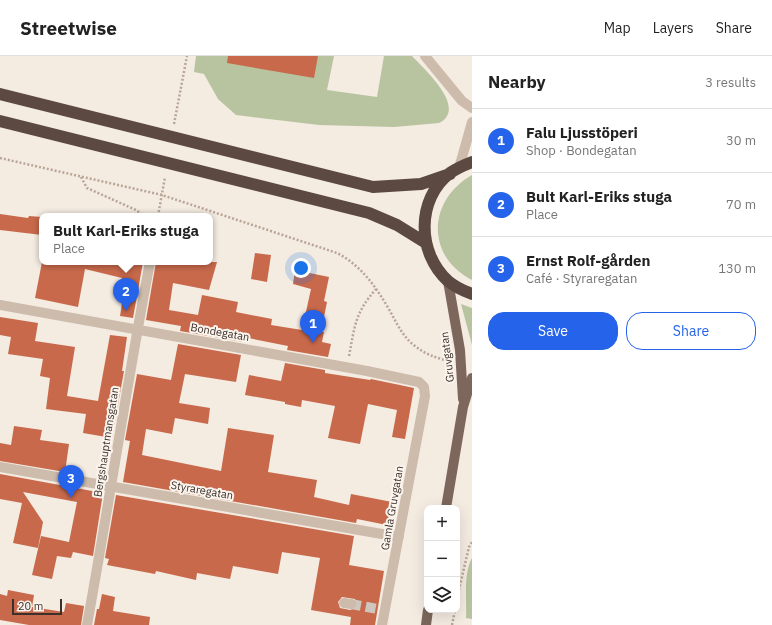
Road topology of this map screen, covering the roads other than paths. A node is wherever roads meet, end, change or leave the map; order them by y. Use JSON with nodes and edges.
{"nodes":[{"id":1,"x":425,"y":56,"type":"edge"},
{"id":2,"x":0,"y":94,"type":"edge"},
{"id":3,"x":472,"y":108,"type":"edge"},
{"id":4,"x":0,"y":121,"type":"edge"},
{"id":5,"x":472,"y":122,"type":"edge"},
{"id":6,"x":472,"y":162,"type":"edge"},
{"id":7,"x":454,"y":171,"type":"junction"},
{"id":8,"x":426,"y":243,"type":"junction"},
{"id":9,"x":149,"y":265,"type":"edge"},
{"id":10,"x":448,"y":281,"type":"junction"},
{"id":11,"x":472,"y":294,"type":"edge"},
{"id":12,"x":0,"y":305,"type":"edge"},
{"id":13,"x":137,"y":329,"type":"junction"},
{"id":14,"x":472,"y":378,"type":"edge"},
{"id":15,"x":424,"y":396,"type":"joint"},
{"id":16,"x":464,"y":407,"type":"junction"},
{"id":17,"x":0,"y":467,"type":"edge"},
{"id":18,"x":112,"y":486,"type":"junction"},
{"id":19,"x":447,"y":505,"type":"edge"},
{"id":20,"x":399,"y":537,"type":"junction"},
{"id":21,"x":428,"y":613,"type":"edge"},
{"id":22,"x":86,"y":625,"type":"edge"},
{"id":23,"x":382,"y":625,"type":"edge"},
{"id":24,"x":426,"y":625,"type":"edge"}],
"edges":[{"from":1,"to":3,"type":"street"},
{"from":2,"to":7,"type":"highway"},
{"from":4,"to":8,"type":"highway"},
{"from":5,"to":7,"type":"street"},
{"from":6,"to":7,"type":"highway"},
{"from":7,"to":8,"type":"highway"},
{"from":8,"to":10,"type":"highway"},
{"from":9,"to":13,"type":"street","name":"Bergshauptmansgatan"},
{"from":10,"to":11,"type":"highway"},
{"from":10,"to":16,"type":"main road","name":"Gruvgatan"},
{"from":12,"to":13,"type":"street","name":"Bondegatan"},
{"from":13,"to":15,"type":"street","name":"Bondegatan"},
{"from":13,"to":18,"type":"street","name":"Bergshauptmansgatan"},
{"from":14,"to":16,"type":"main road","name":"Gruvgatan"},
{"from":15,"to":20,"type":"street","name":"Gamla Gruvgatan"},
{"from":16,"to":19,"type":"main road","name":"Gruvgatan"},
{"from":17,"to":18,"type":"street","name":"Styraregatan"},
{"from":18,"to":20,"type":"street","name":"Styraregatan"},
{"from":18,"to":22,"type":"street","name":"Bergshauptmansgatan"},
{"from":20,"to":23,"type":"street","name":"Gamla Gruvgatan"},
{"from":21,"to":24,"type":"main road"}]}
